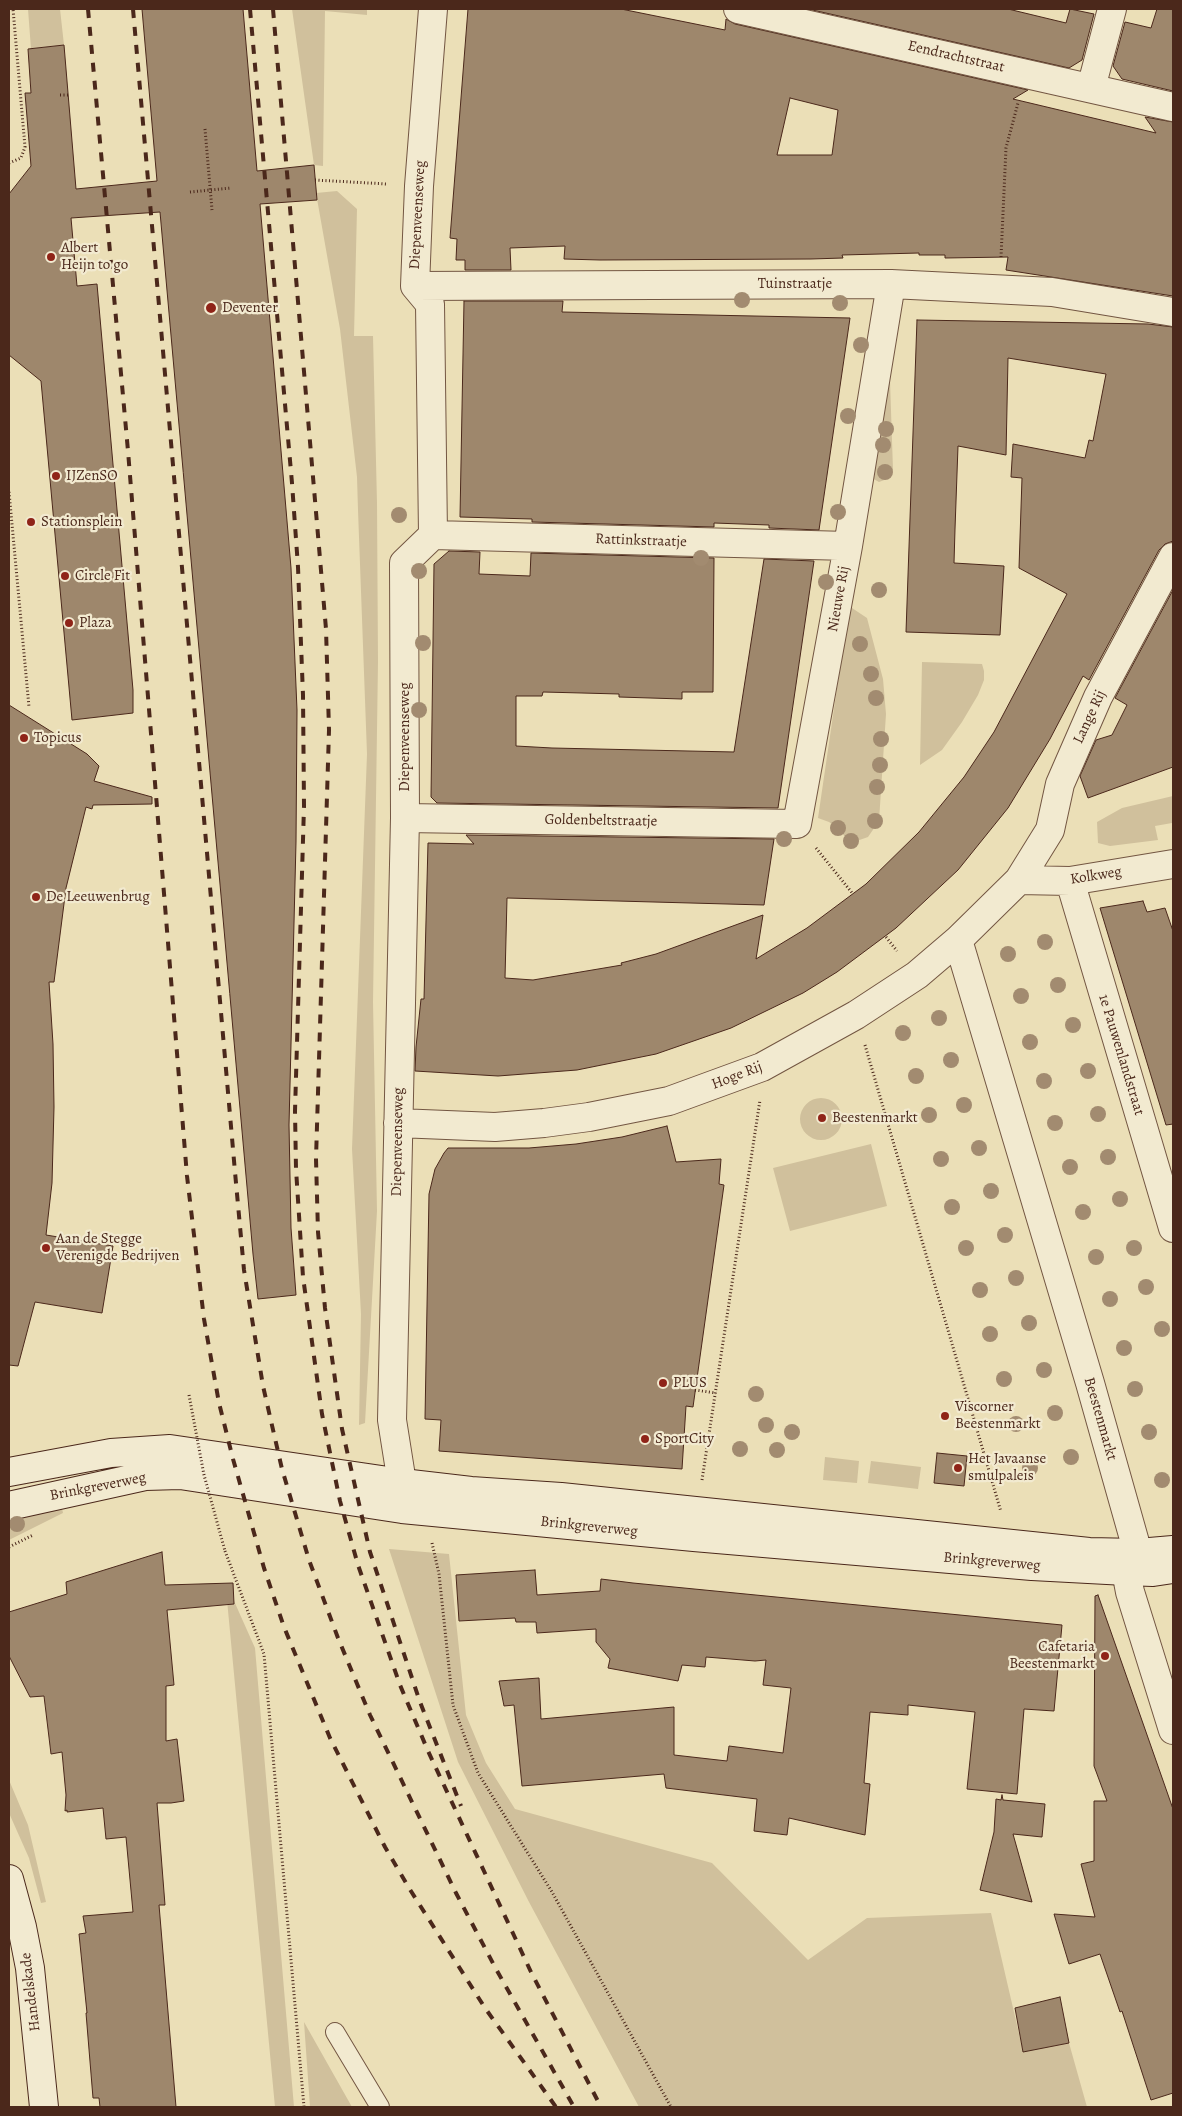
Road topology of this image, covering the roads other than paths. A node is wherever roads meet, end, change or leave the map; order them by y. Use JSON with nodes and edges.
{"nodes":[{"id":1,"x":433,"y":9,"type":"edge"},
{"id":2,"x":738,"y":9,"type":"edge"},
{"id":3,"x":1112,"y":9,"type":"edge"},
{"id":4,"x":1091,"y":88,"type":"junction"},
{"id":5,"x":1173,"y":107,"type":"edge"},
{"id":6,"x":891,"y":284,"type":"junction"},
{"id":7,"x":415,"y":286,"type":"junction"},
{"id":8,"x":1173,"y":312,"type":"edge"},
{"id":9,"x":433,"y":535,"type":"junction"},
{"id":10,"x":848,"y":546,"type":"junction"},
{"id":11,"x":1173,"y":558,"type":"edge"},
{"id":12,"x":405,"y":818,"type":"junction"},
{"id":13,"x":797,"y":824,"type":"joint"},
{"id":14,"x":1173,"y":864,"type":"edge"},
{"id":15,"x":1019,"y":880,"type":"junction"},
{"id":16,"x":1070,"y":881,"type":"junction"},
{"id":17,"x":958,"y":940,"type":"junction"},
{"id":18,"x":398,"y":1123,"type":"junction"},
{"id":19,"x":1173,"y":1228,"type":"edge"},
{"id":20,"x":9,"y":1472,"type":"edge"},
{"id":21,"x":401,"y":1475,"type":"junction"},
{"id":22,"x":9,"y":1506,"type":"edge"},
{"id":23,"x":1173,"y":1550,"type":"edge"},
{"id":24,"x":1132,"y":1562,"type":"junction"},
{"id":25,"x":1173,"y":1569,"type":"edge"},
{"id":26,"x":1173,"y":1730,"type":"edge"},
{"id":27,"x":9,"y":1879,"type":"edge"},
{"id":28,"x":335,"y":2032,"type":"dead end"},
{"id":29,"x":44,"y":2107,"type":"edge"},
{"id":30,"x":380,"y":2107,"type":"edge"}],
"edges":[{"from":1,"to":7,"type":"street","name":"Diepenveenseweg"},
{"from":2,"to":4,"type":"street","name":"Eendrachtstraat"},
{"from":3,"to":4,"type":"street"},
{"from":4,"to":5,"type":"street","name":"Eendrachtstraat"},
{"from":6,"to":7,"type":"street","name":"Tuinstraatje"},
{"from":6,"to":8,"type":"street","name":"Tuinstraatje"},
{"from":6,"to":10,"type":"street","name":"Nieuwe Rij"},
{"from":7,"to":9,"type":"street","name":"Diepenveenseweg"},
{"from":9,"to":10,"type":"street","name":"Rattinkstraatje"},
{"from":9,"to":12,"type":"street","name":"Diepenveenseweg"},
{"from":10,"to":13,"type":"street","name":"Nieuwe Rij"},
{"from":11,"to":15,"type":"street","name":"Lange Rij"},
{"from":12,"to":13,"type":"street","name":"Goldenbeltstraatje"},
{"from":12,"to":18,"type":"street","name":"Diepenveenseweg"},
{"from":14,"to":16,"type":"street","name":"Kolkweg"},
{"from":15,"to":16,"type":"street","name":"Kolkweg"},
{"from":15,"to":17,"type":"street","name":"Hoge Rij"},
{"from":16,"to":19,"type":"street","name":"1e Pauwenlandstraat"},
{"from":17,"to":18,"type":"street","name":"Hoge Rij"},
{"from":17,"to":24,"type":"street","name":"Beestenmarkt"},
{"from":18,"to":21,"type":"street","name":"Diepenveenseweg"},
{"from":20,"to":21,"type":"street","name":"Brinkgreverweg"},
{"from":21,"to":24,"type":"street","name":"Brinkgreverweg"},
{"from":22,"to":24,"type":"street","name":"Brinkgreverweg"},
{"from":23,"to":24,"type":"street","name":"Brinkgreverweg"},
{"from":24,"to":25,"type":"street","name":"Brinkgreverweg"},
{"from":24,"to":26,"type":"street","name":"Beestenmarkt"},
{"from":27,"to":29,"type":"street","name":"Handelskade"},
{"from":28,"to":30,"type":"lane"}]}
